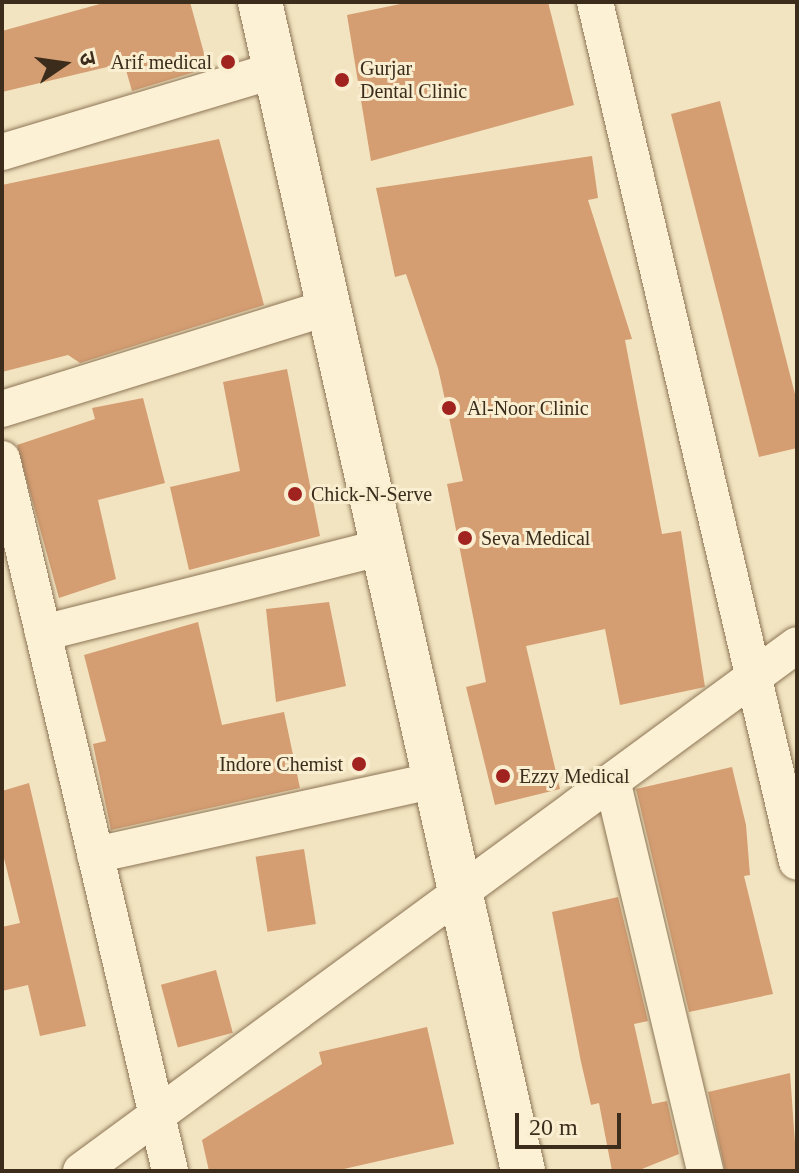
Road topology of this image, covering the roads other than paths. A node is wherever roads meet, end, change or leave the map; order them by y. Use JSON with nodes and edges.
{"nodes":[{"id":1,"x":260,"y":2,"type":"edge"},
{"id":2,"x":595,"y":2,"type":"edge"},
{"id":3,"x":276,"y":70,"type":"junction"},
{"id":4,"x":2,"y":152,"type":"edge"},
{"id":5,"x":329,"y":307,"type":"junction"},
{"id":6,"x":2,"y":409,"type":"edge"},
{"id":7,"x":2,"y":459,"type":"edge"},
{"id":8,"x":383,"y":547,"type":"junction"},
{"id":9,"x":43,"y":633,"type":"junction"},
{"id":10,"x":797,"y":645,"type":"edge"},
{"id":11,"x":754,"y":679,"type":"junction"},
{"id":12,"x":435,"y":780,"type":"junction"},
{"id":13,"x":613,"y":784,"type":"junction"},
{"id":14,"x":95,"y":855,"type":"junction"},
{"id":15,"x":797,"y":862,"type":"edge"},
{"id":16,"x":461,"y":896,"type":"junction"},
{"id":17,"x":157,"y":1117,"type":"junction"},
{"id":18,"x":81,"y":1171,"type":"edge"},
{"id":19,"x":170,"y":1171,"type":"edge"},
{"id":20,"x":523,"y":1171,"type":"edge"},
{"id":21,"x":705,"y":1171,"type":"edge"}],
"edges":[{"from":1,"to":3,"type":"main road"},
{"from":2,"to":11,"type":"street"},
{"from":3,"to":4,"type":"street"},
{"from":3,"to":5,"type":"main road"},
{"from":5,"to":6,"type":"street"},
{"from":5,"to":8,"type":"main road"},
{"from":7,"to":9,"type":"street"},
{"from":8,"to":9,"type":"street"},
{"from":8,"to":12,"type":"main road"},
{"from":9,"to":14,"type":"street"},
{"from":10,"to":11,"type":"street"},
{"from":11,"to":13,"type":"street"},
{"from":11,"to":15,"type":"street"},
{"from":12,"to":14,"type":"street"},
{"from":12,"to":16,"type":"main road"},
{"from":13,"to":16,"type":"street"},
{"from":13,"to":21,"type":"street"},
{"from":14,"to":17,"type":"street"},
{"from":16,"to":17,"type":"street"},
{"from":16,"to":20,"type":"main road"},
{"from":17,"to":18,"type":"street"},
{"from":17,"to":19,"type":"street"}]}
